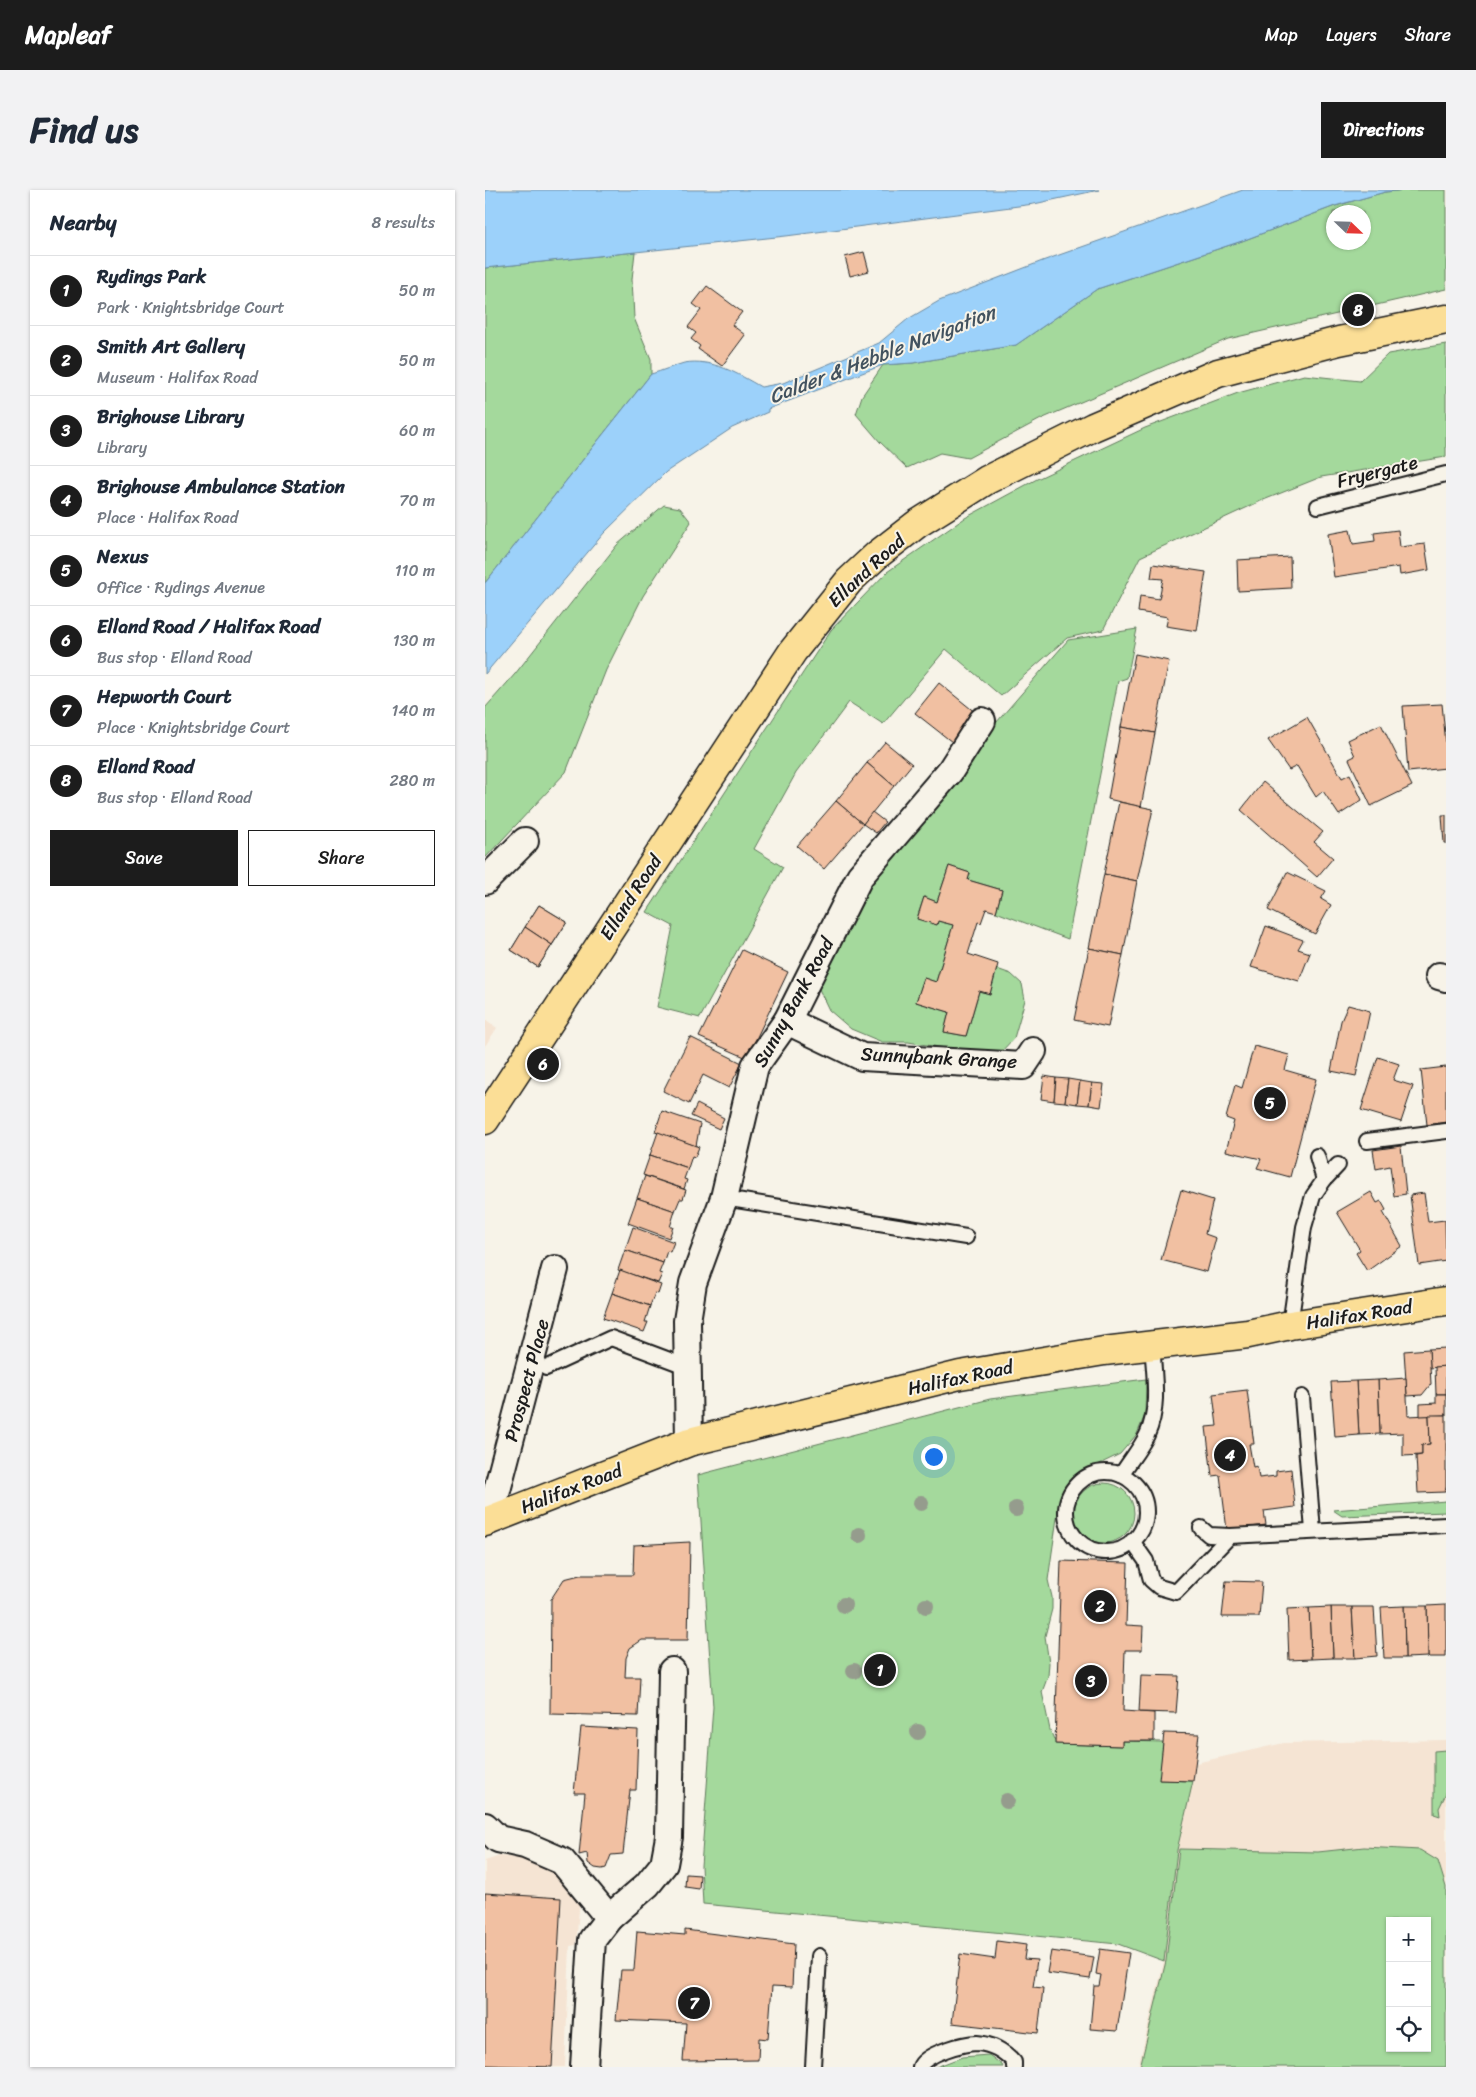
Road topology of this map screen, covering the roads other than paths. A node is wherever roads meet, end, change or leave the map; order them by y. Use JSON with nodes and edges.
{"nodes":[{"id":1,"x":1446,"y":319,"type":"edge"},
{"id":2,"x":1446,"y":474,"type":"edge"},
{"id":3,"x":1318,"y":506,"type":"dead end"},
{"id":4,"x":982,"y":721,"type":"dead end"},
{"id":5,"x":525,"y":841,"type":"dead end"},
{"id":6,"x":485,"y":881,"type":"edge"},
{"id":7,"x":787,"y":1021,"type":"junction"},
{"id":8,"x":1033,"y":1050,"type":"dead end"},
{"id":9,"x":485,"y":1120,"type":"edge"},
{"id":10,"x":1446,"y":1131,"type":"edge"},
{"id":11,"x":1367,"y":1141,"type":"dead end"},
{"id":12,"x":1317,"y":1156,"type":"dead end"},
{"id":13,"x":1338,"y":1165,"type":"dead end"},
{"id":14,"x":1324,"y":1180,"type":"junction"},
{"id":15,"x":724,"y":1198,"type":"junction"},
{"id":16,"x":966,"y":1237,"type":"dead end"},
{"id":17,"x":555,"y":1270,"type":"dead end"},
{"id":18,"x":1446,"y":1301,"type":"edge"},
{"id":19,"x":1291,"y":1325,"type":"junction"},
{"id":20,"x":1152,"y":1345,"type":"junction"},
{"id":21,"x":688,"y":1367,"type":"junction"},
{"id":22,"x":546,"y":1368,"type":"dead end"},
{"id":23,"x":1302,"y":1397,"type":"dead end"},
{"id":24,"x":689,"y":1442,"type":"junction"},
{"id":25,"x":1121,"y":1475,"type":"junction"},
{"id":26,"x":487,"y":1522,"type":"edge"},
{"id":27,"x":1446,"y":1525,"type":"edge"},
{"id":28,"x":1201,"y":1528,"type":"dead end"},
{"id":29,"x":1313,"y":1532,"type":"junction"},
{"id":30,"x":1230,"y":1536,"type":"junction"},
{"id":31,"x":1132,"y":1541,"type":"junction"},
{"id":32,"x":672,"y":1671,"type":"dead end"},
{"id":33,"x":485,"y":1826,"type":"edge"},
{"id":34,"x":609,"y":1918,"type":"junction"},
{"id":35,"x":819,"y":1956,"type":"dead end"},
{"id":36,"x":584,"y":2067,"type":"edge"},
{"id":37,"x":813,"y":2067,"type":"edge"},
{"id":38,"x":920,"y":2067,"type":"edge"},
{"id":39,"x":1014,"y":2067,"type":"edge"}],
"edges":[{"from":1,"to":9,"type":"main road","name":"Elland Road"},
{"from":2,"to":3,"type":"lane","name":"Fryergate"},
{"from":4,"to":7,"type":"street","name":"Sunny Bank Road"},
{"from":5,"to":6,"type":"street"},
{"from":7,"to":8,"type":"street","name":"Sunnybank Grange"},
{"from":7,"to":15,"type":"street","name":"Sunny Bank Road"},
{"from":10,"to":11,"type":"lane"},
{"from":12,"to":14,"type":"lane"},
{"from":13,"to":14,"type":"lane"},
{"from":14,"to":19,"type":"lane"},
{"from":15,"to":16,"type":"lane"},
{"from":15,"to":21,"type":"street","name":"Sunny Bank Road"},
{"from":17,"to":26,"type":"street","name":"Prospect Place"},
{"from":18,"to":19,"type":"main road","name":"Halifax Road"},
{"from":19,"to":20,"type":"main road","name":"Halifax Road"},
{"from":20,"to":24,"type":"main road","name":"Halifax Road"},
{"from":20,"to":25,"type":"lane"},
{"from":21,"to":22,"type":"lane"},
{"from":21,"to":24,"type":"street","name":"Sunny Bank Road"},
{"from":23,"to":29,"type":"lane"},
{"from":24,"to":26,"type":"main road","name":"Halifax Road"},
{"from":25,"to":31,"type":"lane"},
{"from":25,"to":31,"type":"lane"},
{"from":27,"to":29,"type":"lane"},
{"from":28,"to":30,"type":"lane"},
{"from":29,"to":30,"type":"lane"},
{"from":30,"to":31,"type":"lane"},
{"from":32,"to":34,"type":"street"},
{"from":33,"to":34,"type":"street"},
{"from":34,"to":36,"type":"street"},
{"from":35,"to":37,"type":"lane"},
{"from":38,"to":39,"type":"lane"}]}
